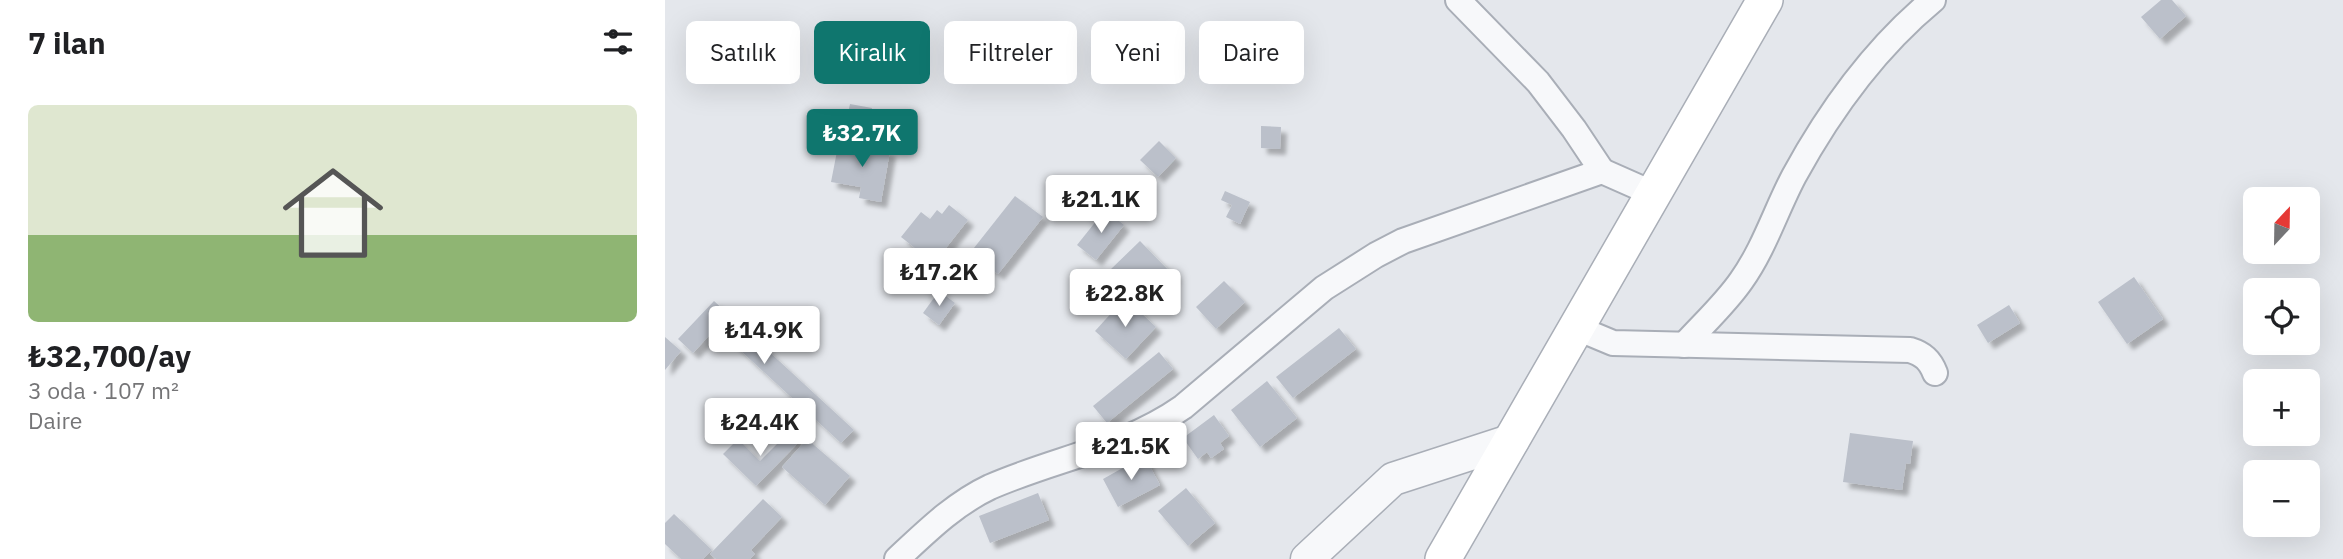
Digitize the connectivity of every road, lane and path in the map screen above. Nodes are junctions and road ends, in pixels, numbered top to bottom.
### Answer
1 (1458, 0) edge
2 (1765, 0) edge
3 (1933, 0) edge
4 (1602, 171) junction
5 (1654, 194) junction
6 (1577, 328) junction
7 (1684, 345) junction
8 (1935, 373) dead end
9 (1513, 440) junction
10 (897, 559) edge
11 (1307, 559) edge
12 (1443, 559) edge

1 - 4 street
2 - 5 main road
3 - 7 street
4 - 5 street
4 - 10 street
5 - 6 main road
6 - 7 street
6 - 9 main road
7 - 8 street
9 - 11 street
9 - 12 main road

